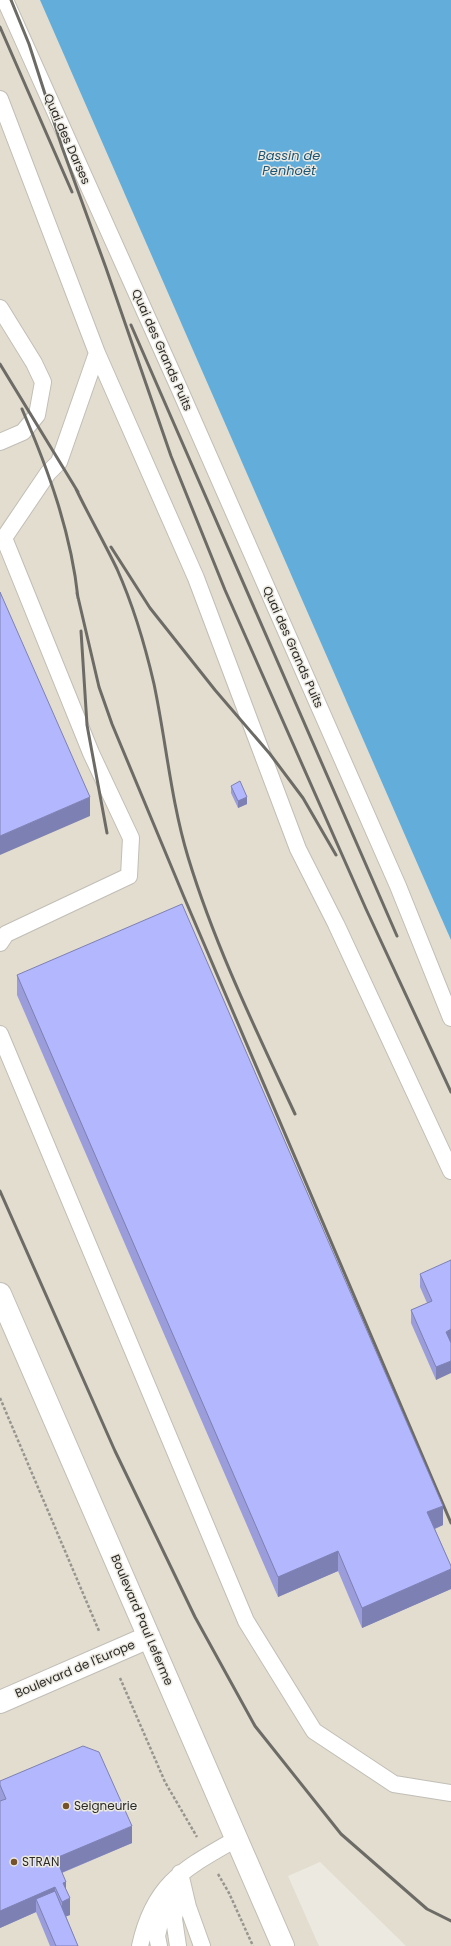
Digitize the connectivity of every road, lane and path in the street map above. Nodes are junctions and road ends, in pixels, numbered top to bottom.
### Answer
1 (5, 0) edge
2 (0, 99) edge
3 (129, 277) joint
4 (0, 308) edge
5 (97, 353) junction
6 (0, 442) edge
7 (0, 943) edge
8 (451, 1018) edge
9 (0, 1034) edge
10 (451, 1171) edge
11 (0, 1294) edge
12 (149, 1637) junction
13 (0, 1702) edge
14 (451, 1793) edge
15 (236, 1839) junction
16 (180, 1873) junction
17 (229, 1893) dead end
18 (140, 1946) edge
19 (159, 1946) edge
20 (178, 1946) edge
21 (202, 1946) edge
22 (253, 1946) edge
23 (283, 1946) edge

1 - 3 lane, Quai des Darses
2 - 5 lane
3 - 8 lane, Quai des Grands Puits
4 - 6 lane
5 - 7 lane
5 - 10 lane
9 - 14 lane
11 - 12 main road, Boulevard Paul Leferme
12 - 13 main road, Boulevard de l'Europe
12 - 15 main road, Boulevard Paul Leferme
15 - 16 lane
15 - 23 main road, Boulevard Paul Leferme
16 - 18 lane
16 - 19 lane
16 - 20 lane
16 - 21 lane
17 - 22 path

